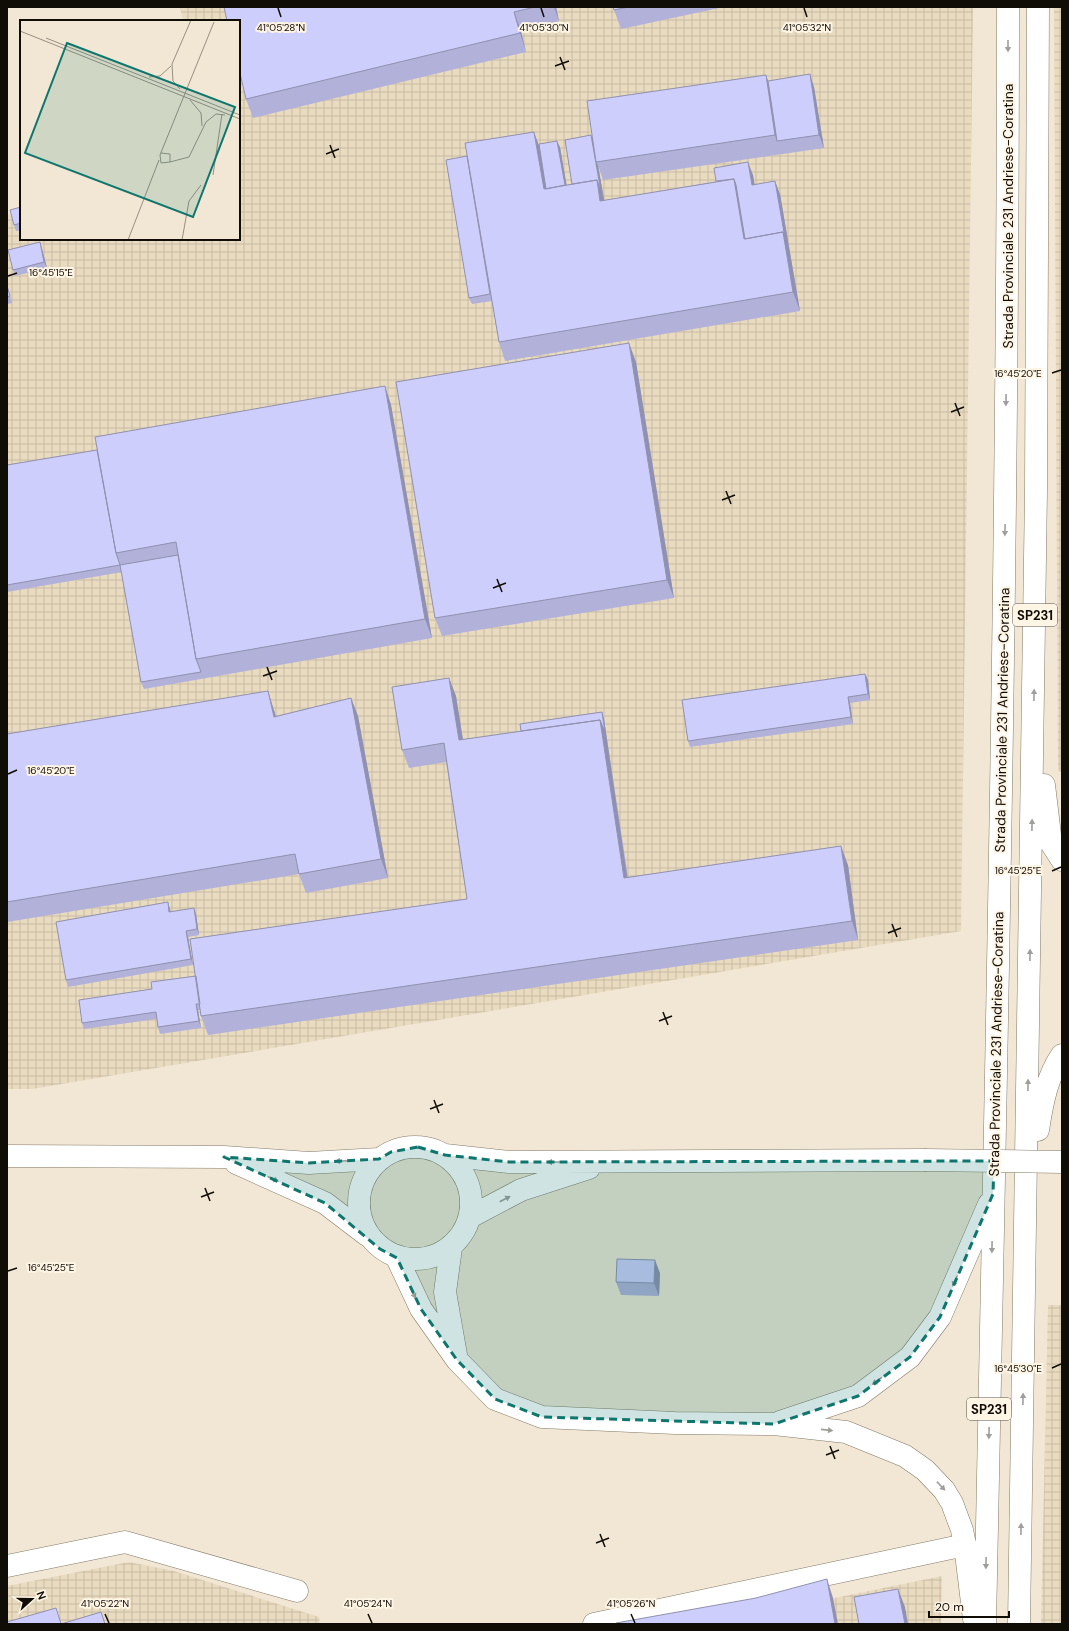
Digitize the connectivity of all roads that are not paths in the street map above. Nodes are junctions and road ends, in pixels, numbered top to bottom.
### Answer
1 (1008, 7) edge
2 (1038, 7) edge
3 (1033, 731) junction
4 (1062, 860) edge
5 (1062, 1054) edge
6 (445, 1155) junction
7 (7, 1156) edge
8 (224, 1157) junction
9 (380, 1159) junction
10 (606, 1162) junction
11 (1062, 1162) edge
12 (993, 1194) junction
13 (470, 1217) junction
14 (1026, 1222) junction
15 (382, 1247) junction
16 (451, 1248) junction
17 (457, 1360) junction
18 (774, 1424) junction
19 (965, 1545) junction
20 (7, 1566) edge
21 (297, 1591) dead end
22 (594, 1624) edge
23 (974, 1624) edge
24 (985, 1624) edge
25 (1019, 1624) edge

1 -> 12 main road, Strada Provinciale 231 Andriese-Coratina / SP231
3 -> 2 main road, Strada Provinciale 231 Andriese-Coratina / SP231
3 - 4 main road
14 -> 3 main road, Strada Provinciale 231 Andriese-Coratina / SP231
5 - 14 main road
6 - 9 main road
10 -> 6 main road
6 - 13 main road
7 - 8 main road
9 -> 8 main road
8 -> 15 main road
9 - 15 main road
10 - 11 main road, bridge
13 -> 10 main road
12 -> 18 main road
12 -> 24 main road, Strada Provinciale 231 Andriese-Coratina / SP231
13 - 16 main road
25 -> 14 main road, Strada Provinciale 231 Andriese-Coratina / SP231
15 - 16 main road
15 -> 17 main road
16 - 17 main road
17 - 18 main road
18 -> 19 main road
19 - 22 main road
19 - 23 main road
20 - 21 main road

